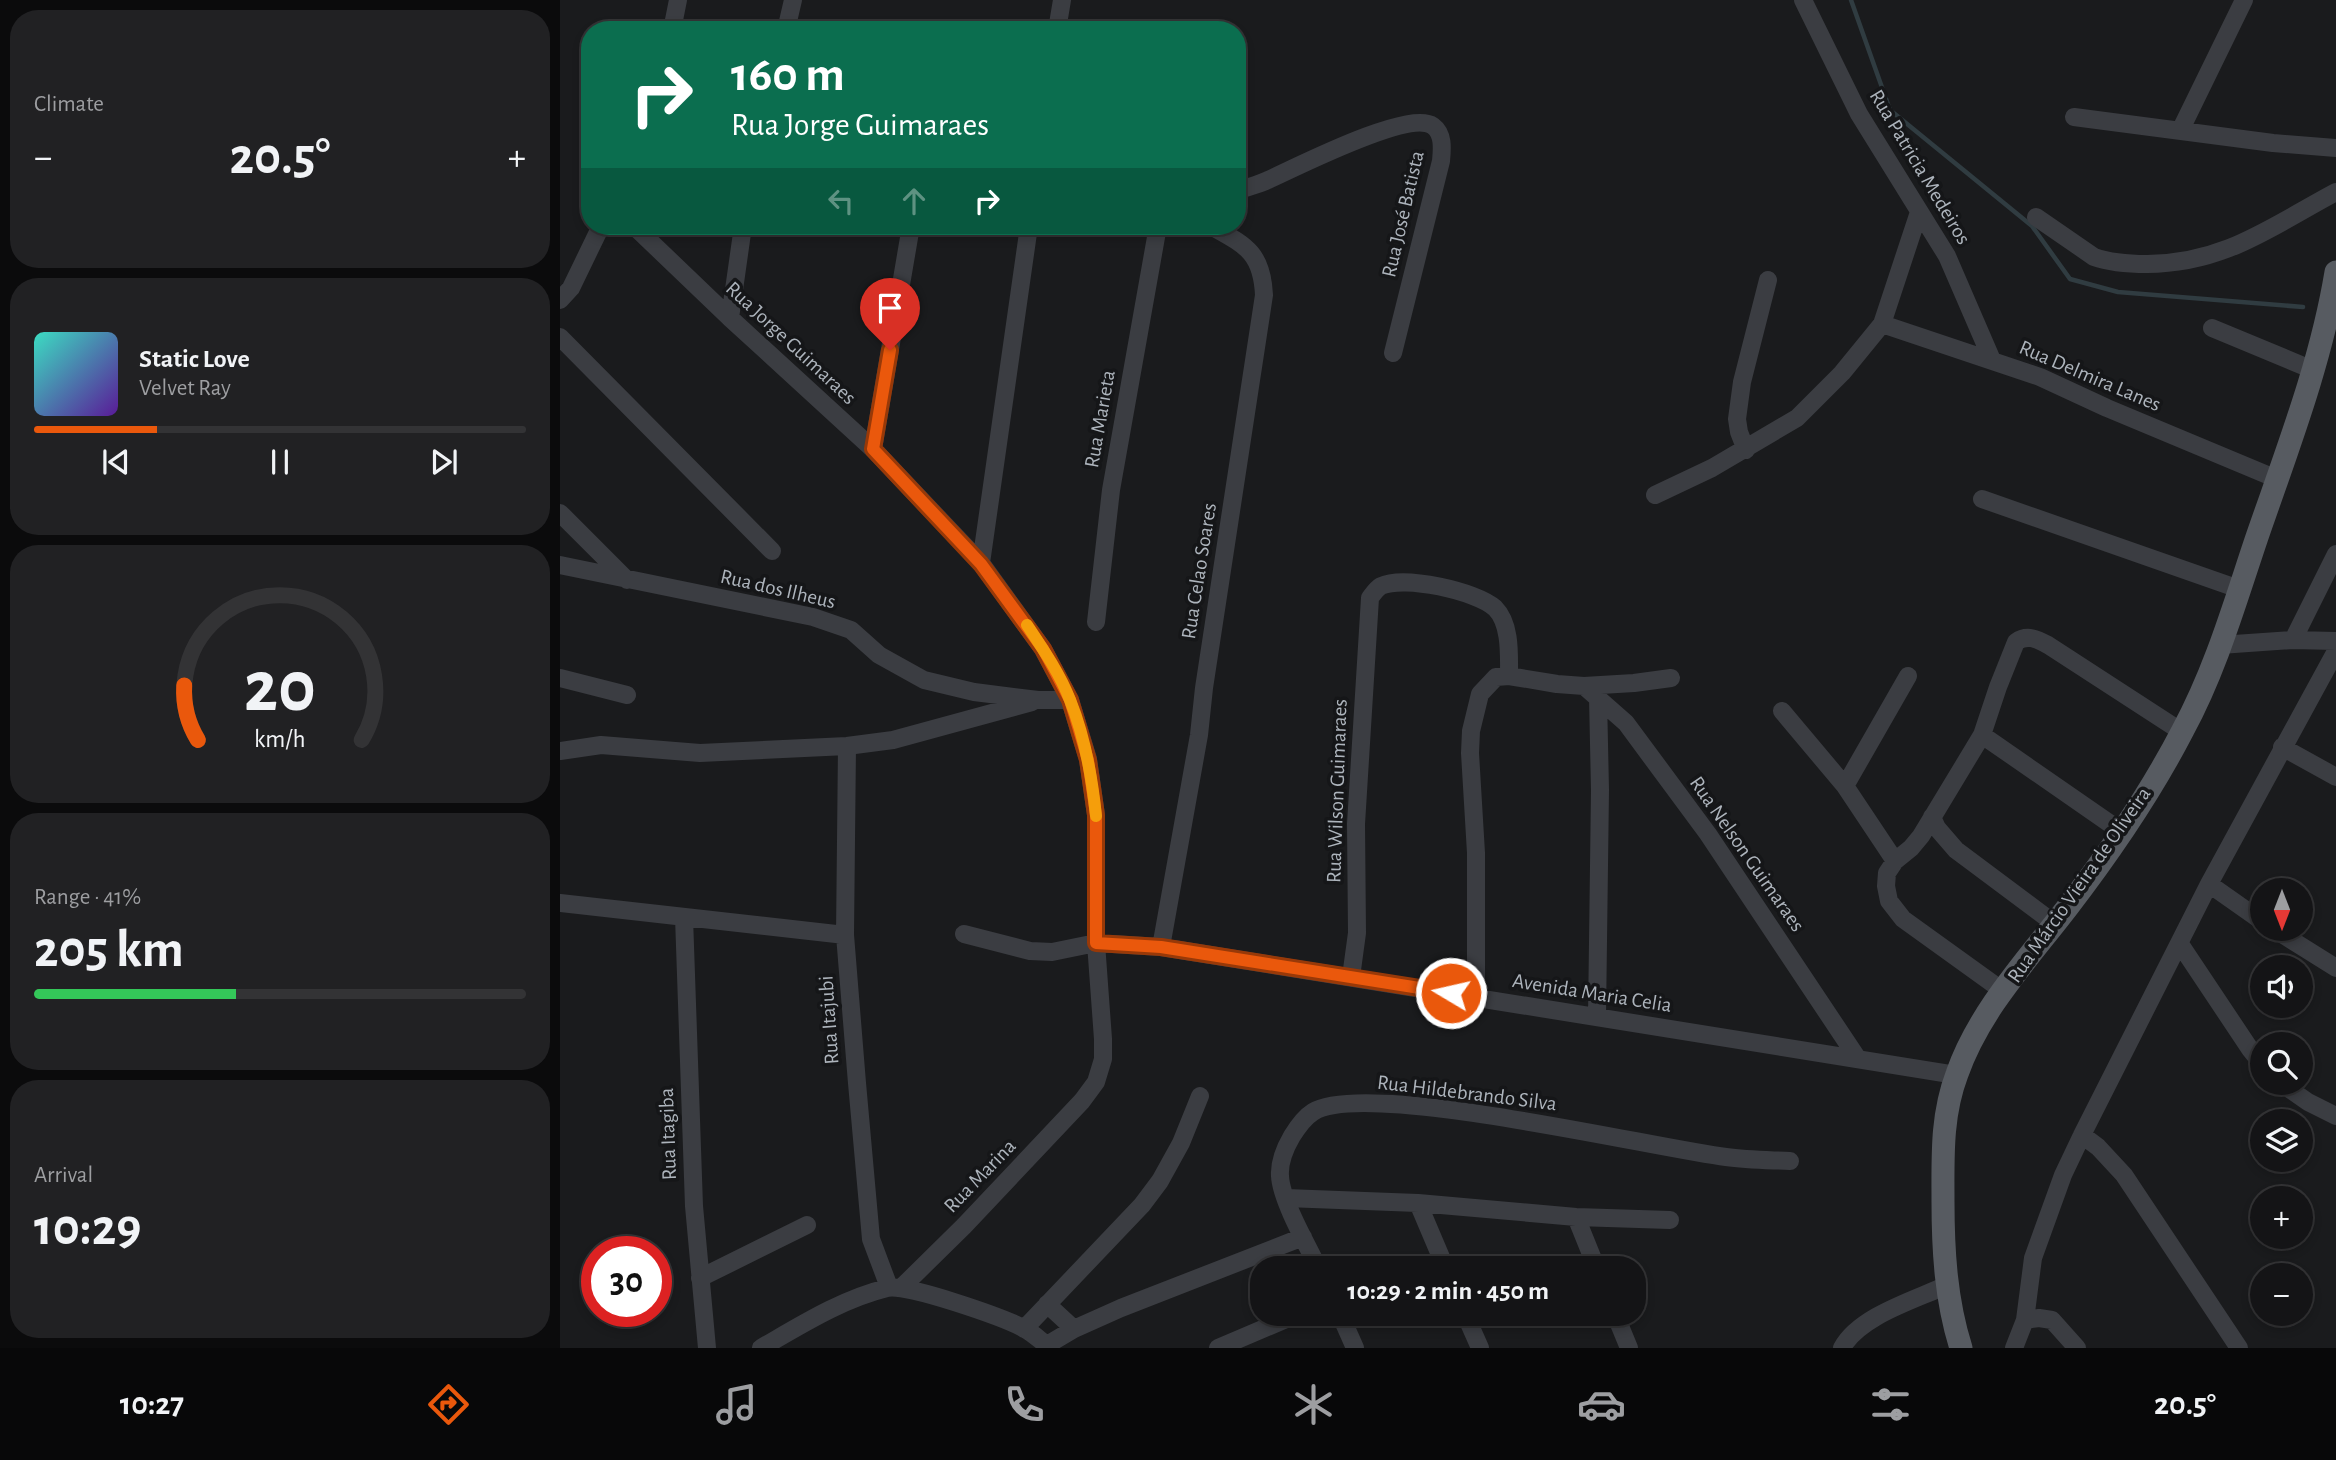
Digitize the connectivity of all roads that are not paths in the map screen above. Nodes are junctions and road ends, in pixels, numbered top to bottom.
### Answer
1 (678, 0) edge
2 (793, 0) edge
3 (1062, 0) edge
4 (1803, 0) edge
5 (2244, 0) edge
6 (674, 21) edge
7 (788, 21) edge
8 (1058, 21) edge
9 (2074, 117) dead end
10 (2181, 129) junction
11 (2336, 148) edge
12 (1246, 188) edge
13 (2336, 192) edge
14 (1919, 212) junction
15 (2036, 217) dead end
16 (595, 235) edge
17 (643, 235) edge
18 (742, 235) edge
19 (909, 235) edge
20 (1028, 235) edge
21 (1156, 235) edge
22 (1228, 235) edge
23 (1768, 281) dead end
24 (2334, 283) edge
25 (564, 288) edge
26 (730, 318) junction
27 (1882, 324) junction
28 (2212, 328) dead end
29 (560, 337) edge
30 (1393, 353) dead end
31 (1992, 360) junction
32 (2313, 370) junction
33 (873, 449) junction
34 (1746, 450) junction
35 (2277, 479) junction
36 (1655, 495) dead end
37 (1982, 499) dead end
38 (560, 513) edge
39 (772, 551) dead end
40 (2336, 554) edge
41 (981, 564) junction
42 (560, 565) edge
43 (627, 579) junction
44 (2239, 589) junction
45 (1096, 622) dead end
46 (2293, 640) junction
47 (2336, 641) edge
48 (2220, 645) junction
49 (2336, 651) edge
50 (1509, 676) junction
51 (1908, 676) dead end
52 (560, 678) edge
53 (1671, 678) dead end
54 (1584, 685) junction
55 (627, 695) dead end
56 (1598, 697) junction
57 (1038, 700) junction
58 (1070, 700) junction
59 (1782, 711) dead end
60 (2182, 732) junction
61 (1982, 735) junction
62 (847, 746) junction
63 (2282, 747) junction
64 (560, 751) edge
65 (2336, 777) edge
66 (1845, 786) junction
67 (1932, 817) junction
68 (2122, 832) junction
69 (1895, 861) junction
70 (2209, 884) junction
71 (560, 903) edge
72 (2250, 913) edge
73 (684, 917) junction
74 (2055, 924) junction
75 (964, 934) dead end
76 (845, 935) junction
77 (2295, 942) edge
78 (1096, 943) junction
79 (2180, 944) junction
80 (1161, 947) junction
81 (2336, 968) edge
82 (1351, 977) junction
83 (2003, 991) junction
84 (1476, 997) junction
85 (1597, 1017) junction
86 (2250, 1046) edge
87 (1858, 1059) junction
88 (1956, 1075) junction
89 (2298, 1095) edge
90 (1200, 1096) dead end
91 (2336, 1116) edge
92 (2082, 1135) junction
93 (1790, 1161) dead end
94 (1286, 1199) junction
95 (1418, 1203) junction
96 (1576, 1217) junction
97 (1670, 1220) dead end
98 (807, 1225) dead end
99 (1303, 1237) junction
100 (1312, 1256) edge
101 (1440, 1256) edge
102 (1592, 1256) edge
103 (700, 1278) junction
104 (1947, 1285) junction
105 (895, 1287) junction
106 (1047, 1304) junction
107 (2025, 1320) junction
108 (1270, 1326) edge
109 (1346, 1326) edge
110 (1470, 1326) edge
111 (1620, 1326) edge
112 (1024, 1329) junction
113 (1074, 1329) junction
114 (1049, 1347) edge
115 (707, 1348) edge
116 (761, 1348) edge
117 (1218, 1348) edge
118 (1356, 1348) edge
119 (1480, 1348) edge
120 (1629, 1348) edge
121 (1842, 1348) edge
122 (1961, 1348) edge
123 (2014, 1348) edge
124 (2077, 1348) edge
125 (2239, 1348) edge

1 - 6 street
2 - 7 street
3 - 8 street
4 - 14 street, Rua Patricia Medeiros
5 - 10 street
9 - 10 street
10 - 11 street
12 - 30 street, Rua José Batista
13 - 15 street
14 - 27 street
14 - 31 street, Rua Patricia Medeiros
16 - 25 street
17 - 26 street, Rua Jorge Guimaraes
18 - 26 street
19 - 33 street
20 - 41 street
21 - 45 street, Rua Marieta
22 - 80 street, Rua Celao Soares
23 - 34 street
24 - 32 main road, Rua Márcio Vieira de Oliveira
26 - 33 street, Rua Jorge Guimaraes
27 - 31 street, Rua Delmira Lanes
27 - 34 street
28 - 32 street
29 - 39 street
31 - 35 street, Rua Delmira Lanes
32 - 35 main road, Rua Márcio Vieira de Oliveira
33 - 41 street, Rua Jorge Guimaraes
34 - 36 street
35 - 44 main road, Rua Márcio Vieira de Oliveira
37 - 44 street
38 - 43 street
40 - 46 street
41 - 58 street, Rua Jorge Guimaraes
42 - 43 street, Rua dos Ilheus
43 - 57 street, Rua dos Ilheus
44 - 48 main road, Rua Márcio Vieira de Oliveira
46 - 47 street
46 - 48 street
48 - 60 main road, Rua Márcio Vieira de Oliveira
49 - 63 street
50 - 54 street
50 - 82 street, Rua Wilson Guimaraes
50 - 84 street
51 - 66 street
52 - 55 street
53 - 54 street
54 - 56 street, Rua Nelson Guimaraes
56 - 85 street
56 - 87 street, Rua Nelson Guimaraes
57 - 58 street, Rua dos Ilheus
57 - 62 street
58 - 78 street, Rua Jorge Guimaraes
59 - 66 street
60 - 61 street
60 - 68 main road, Rua Márcio Vieira de Oliveira
61 - 67 street
61 - 68 street
62 - 64 street
62 - 76 street, Rua Itajubi
63 - 65 street
63 - 70 street
66 - 69 street
67 - 69 street
67 - 74 street
68 - 74 main road, Rua Márcio Vieira de Oliveira
69 - 83 street
70 - 72 street
70 - 79 street
71 - 73 street
73 - 76 street
73 - 103 street, Rua Itagiba
74 - 83 main road, Rua Márcio Vieira de Oliveira
75 - 78 street, Avenida Maria Celia
76 - 105 street, Rua Itajubi
77 - 81 street
78 - 80 street, Avenida Maria Celia
78 - 105 street, Rua Marina
79 - 86 street
79 - 92 street
80 - 82 street, Avenida Maria Celia
82 - 84 street, Avenida Maria Celia
83 - 88 main road, Rua Márcio Vieira de Oliveira
84 - 85 street, Avenida Maria Celia
85 - 87 street, Avenida Maria Celia
87 - 88 street, Avenida Maria Celia
88 - 104 main road, Rua Márcio Vieira de Oliveira
89 - 91 street
90 - 106 street
92 - 107 street
92 - 125 street
93 - 94 street, Rua Hildebrando Silva
94 - 95 street
94 - 99 street, Rua Hildebrando Silva
95 - 96 street
95 - 101 street
96 - 97 street
96 - 102 street
98 - 103 street
99 - 100 street, Rua Hildebrando Silva
99 - 113 street
103 - 115 street, Rua Itagiba
104 - 121 street
104 - 122 main road, Rua Márcio Vieira de Oliveira
105 - 112 street
105 - 116 street, Rua Marina
106 - 112 street
106 - 113 street
107 - 123 street
107 - 124 street
108 - 117 street
109 - 118 street
110 - 119 street
111 - 120 street
112 - 114 street
113 - 114 street

